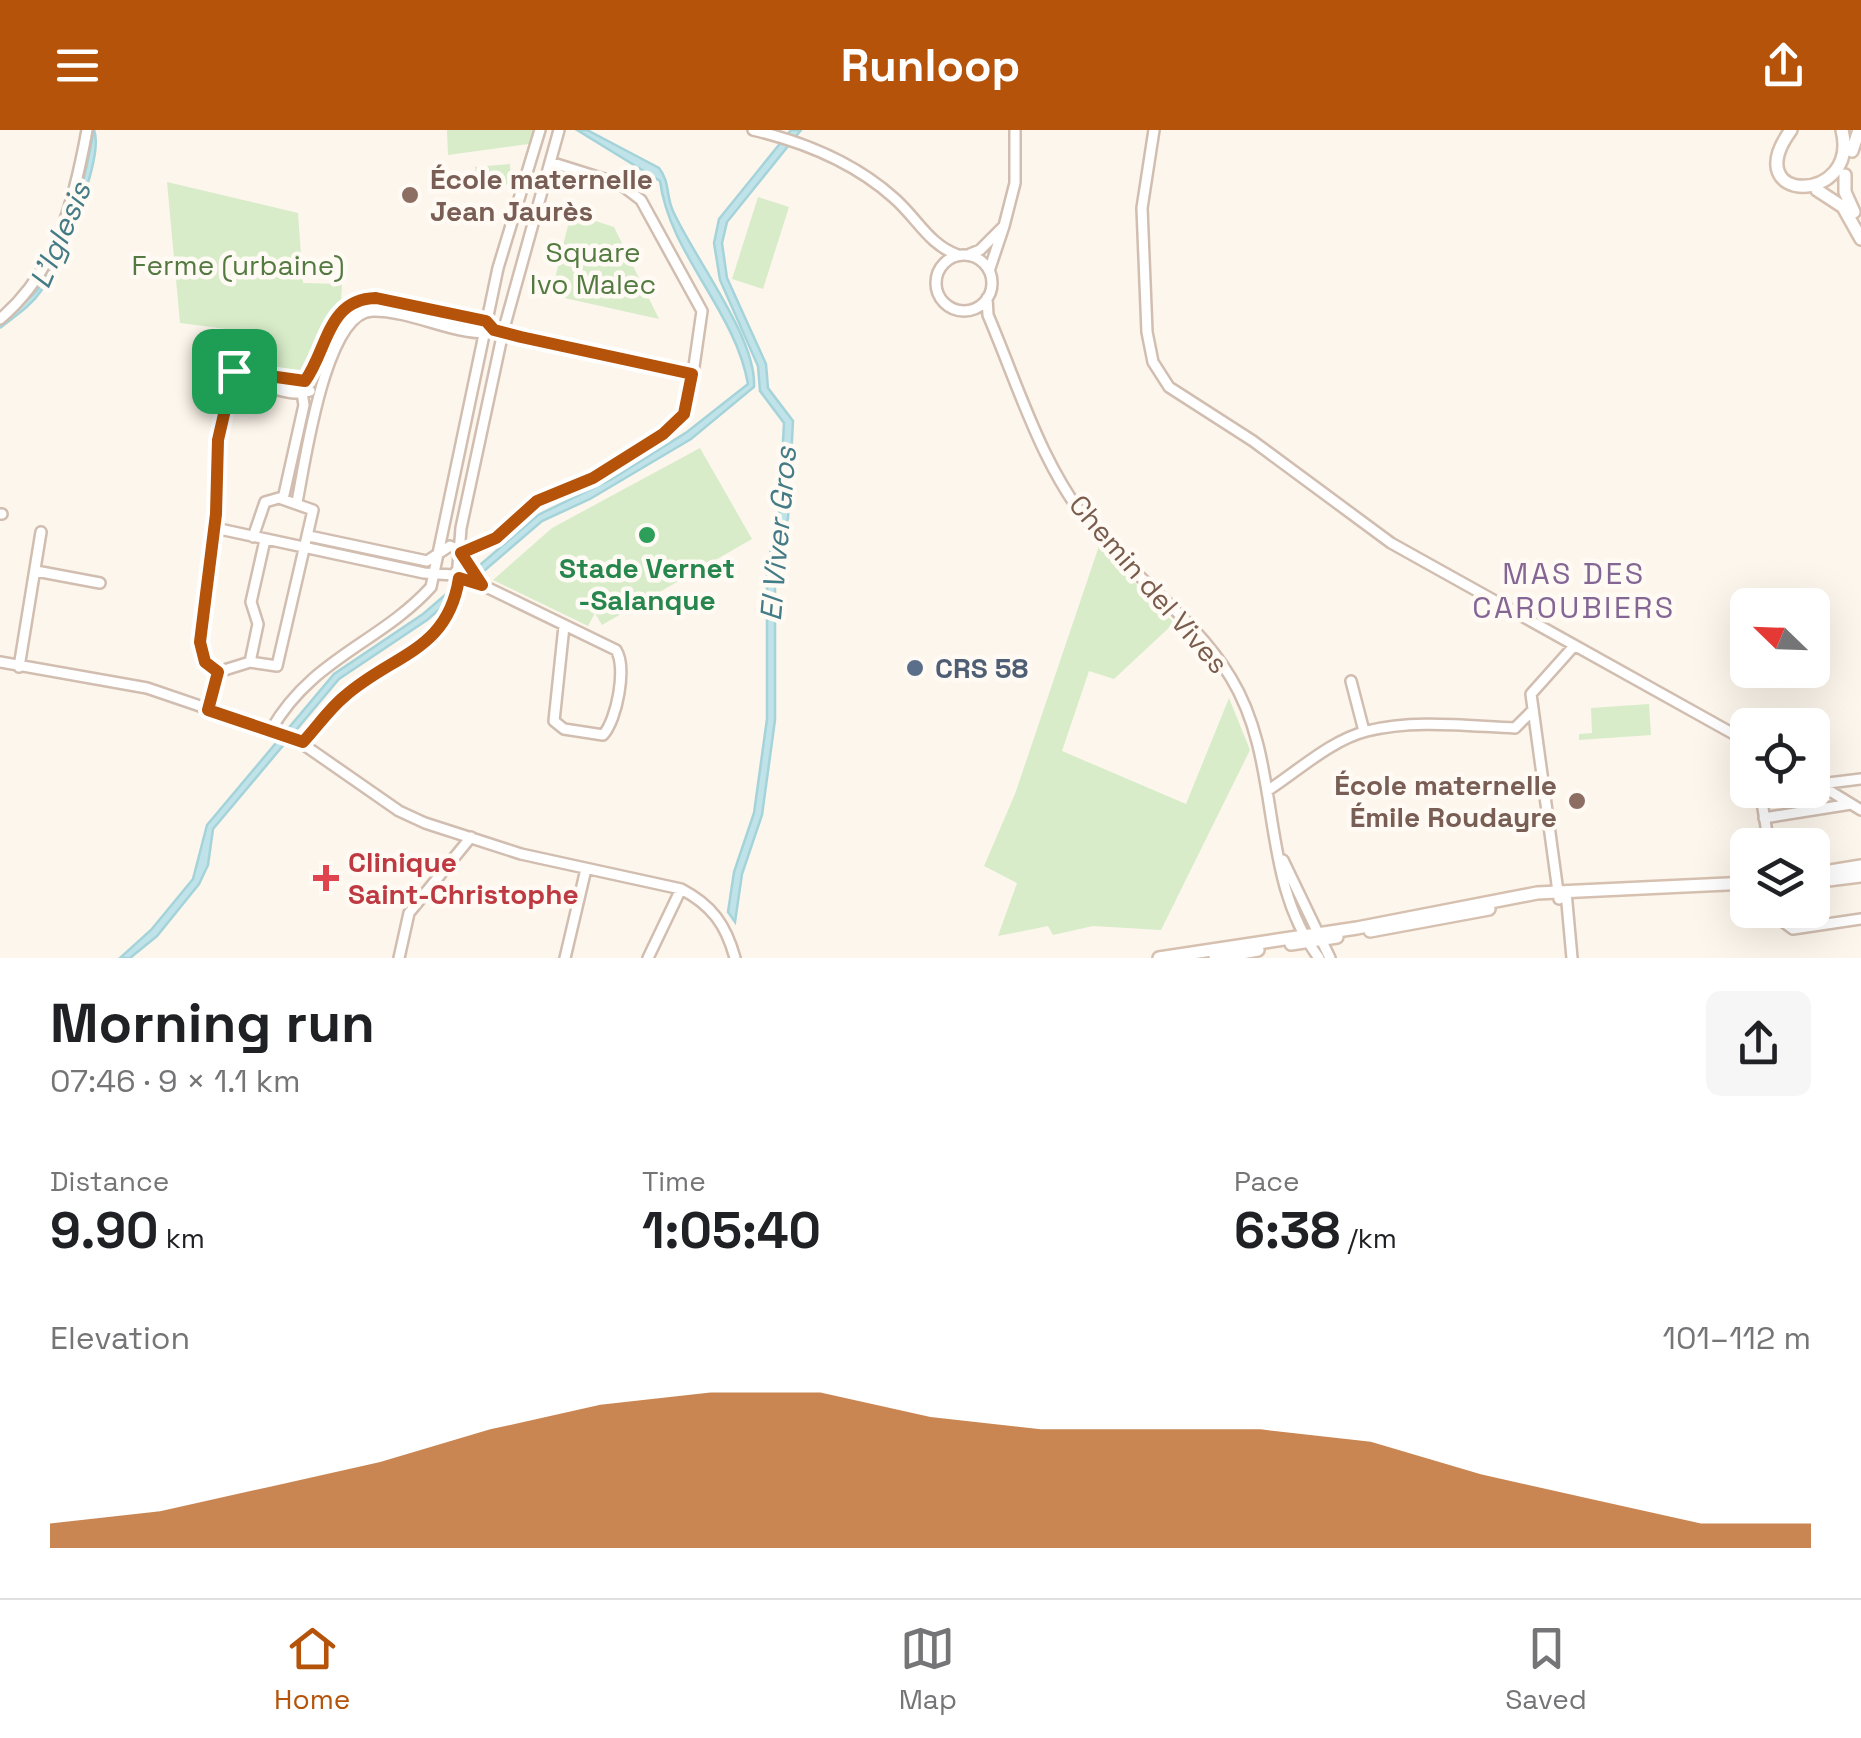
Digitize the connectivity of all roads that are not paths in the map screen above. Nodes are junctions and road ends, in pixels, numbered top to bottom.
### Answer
1 (87, 130) edge
2 (540, 130) edge
3 (559, 130) edge
4 (753, 130) edge
5 (1016, 130) edge
6 (1154, 130) edge
7 (1790, 130) edge
8 (1842, 130) edge
9 (1859, 130) edge
10 (1852, 152) junction
11 (550, 162) junction
12 (1844, 175) junction
13 (1817, 190) junction
14 (1004, 226) junction
15 (1861, 239) edge
16 (940, 249) junction
17 (963, 255) junction
18 (942, 265) junction
19 (989, 271) junction
20 (987, 298) junction
21 (970, 310) junction
22 (0, 319) edge
23 (486, 321) junction
24 (994, 328) junction
25 (499, 331) junction
26 (484, 334) junction
27 (692, 374) junction
28 (306, 388) junction
29 (322, 388) junction
30 (283, 499) junction
31 (297, 502) junction
32 (214, 528) junction
33 (41, 532) dead end
34 (309, 536) junction
35 (259, 539) junction
36 (306, 549) junction
37 (439, 556) junction
38 (460, 562) junction
39 (36, 571) junction
40 (436, 571) junction
41 (100, 584) dead end
42 (482, 585) junction
43 (564, 626) junction
44 (1574, 646) junction
45 (0, 662) edge
46 (250, 662) junction
47 (19, 667) junction
48 (218, 672) junction
49 (1351, 681) dead end
50 (208, 710) junction
51 (1531, 712) junction
52 (270, 730) junction
53 (1364, 731) junction
54 (1730, 732) edge
55 (299, 740) junction
56 (1861, 779) edge
57 (1830, 781) edge
58 (1267, 791) junction
59 (1830, 791) edge
60 (1851, 804) junction
61 (1763, 808) edge
62 (1861, 810) edge
63 (1764, 818) junction
64 (1766, 828) edge
65 (470, 838) junction
66 (1278, 848) junction
67 (1861, 866) edge
68 (586, 869) junction
69 (1830, 871) edge
70 (1861, 876) edge
71 (1830, 880) edge
72 (1730, 887) edge
73 (681, 889) junction
74 (1562, 895) junction
75 (1861, 918) edge
76 (1830, 923) edge
77 (1320, 936) junction
78 (1304, 938) junction
79 (399, 958) edge
80 (564, 958) edge
81 (648, 958) edge
82 (735, 958) edge
83 (1159, 958) edge
84 (1215, 958) edge
85 (1319, 958) edge
86 (1330, 958) edge
87 (1572, 958) edge

1 - 22 street
2 - 23 street
3 - 11 street
4 - 16 street
5 - 14 street
6 - 44 street
7 - 13 street
8 - 10 street
9 - 10 street
10 - 12 street
11 - 25 street
11 - 27 street
12 - 13 street
12 - 15 street
13 - 15 street
14 - 17 street
14 - 19 street
16 - 17 street
16 - 18 street
17 - 18 street
17 - 19 street
18 - 21 street
19 - 20 street
20 - 21 street
20 - 24 street, Chemin del Vives
21 - 24 street, Chemin del Vives
23 - 25 street
23 - 26 street
23 - 28 street
24 - 58 street, Chemin del Vives
25 - 26 street
25 - 27 street
25 - 38 street
26 - 29 street
26 - 37 street
27 - 38 street
28 - 29 street
28 - 30 street
28 - 32 street
29 - 31 street
30 - 31 street
30 - 35 street
31 - 34 street
32 - 35 street
32 - 48 street
33 - 39 street
34 - 36 street
34 - 37 street
35 - 36 street
35 - 46 street
36 - 40 street
36 - 46 street
37 - 38 street
37 - 40 street
38 - 40 street
38 - 42 street
38 - 42 street
38 - 55 street
39 - 41 street
39 - 47 street
40 - 52 street
42 - 43 street
43 - 43 street
44 - 51 street
44 - 54 street
45 - 47 street
46 - 48 street
47 - 50 street
48 - 50 street
49 - 53 street
50 - 52 street
51 - 53 street
51 - 74 street
52 - 55 street
53 - 58 street
55 - 65 street
56 - 57 street
58 - 66 street, Chemin del Vives
59 - 60 street
60 - 62 street
60 - 63 street
61 - 63 street
63 - 64 street
65 - 68 street
65 - 79 street
66 - 77 street, Chemin del Vives
66 - 78 street, Chemin del Vives
67 - 69 street
68 - 73 street
68 - 80 street
70 - 71 street
72 - 74 street
73 - 81 street
73 - 82 street
74 - 77 street
74 - 87 street
75 - 76 street
77 - 78 street
77 - 86 street, Chemin del Vives
78 - 83 street
78 - 84 street
78 - 85 street, Chemin del Vives

